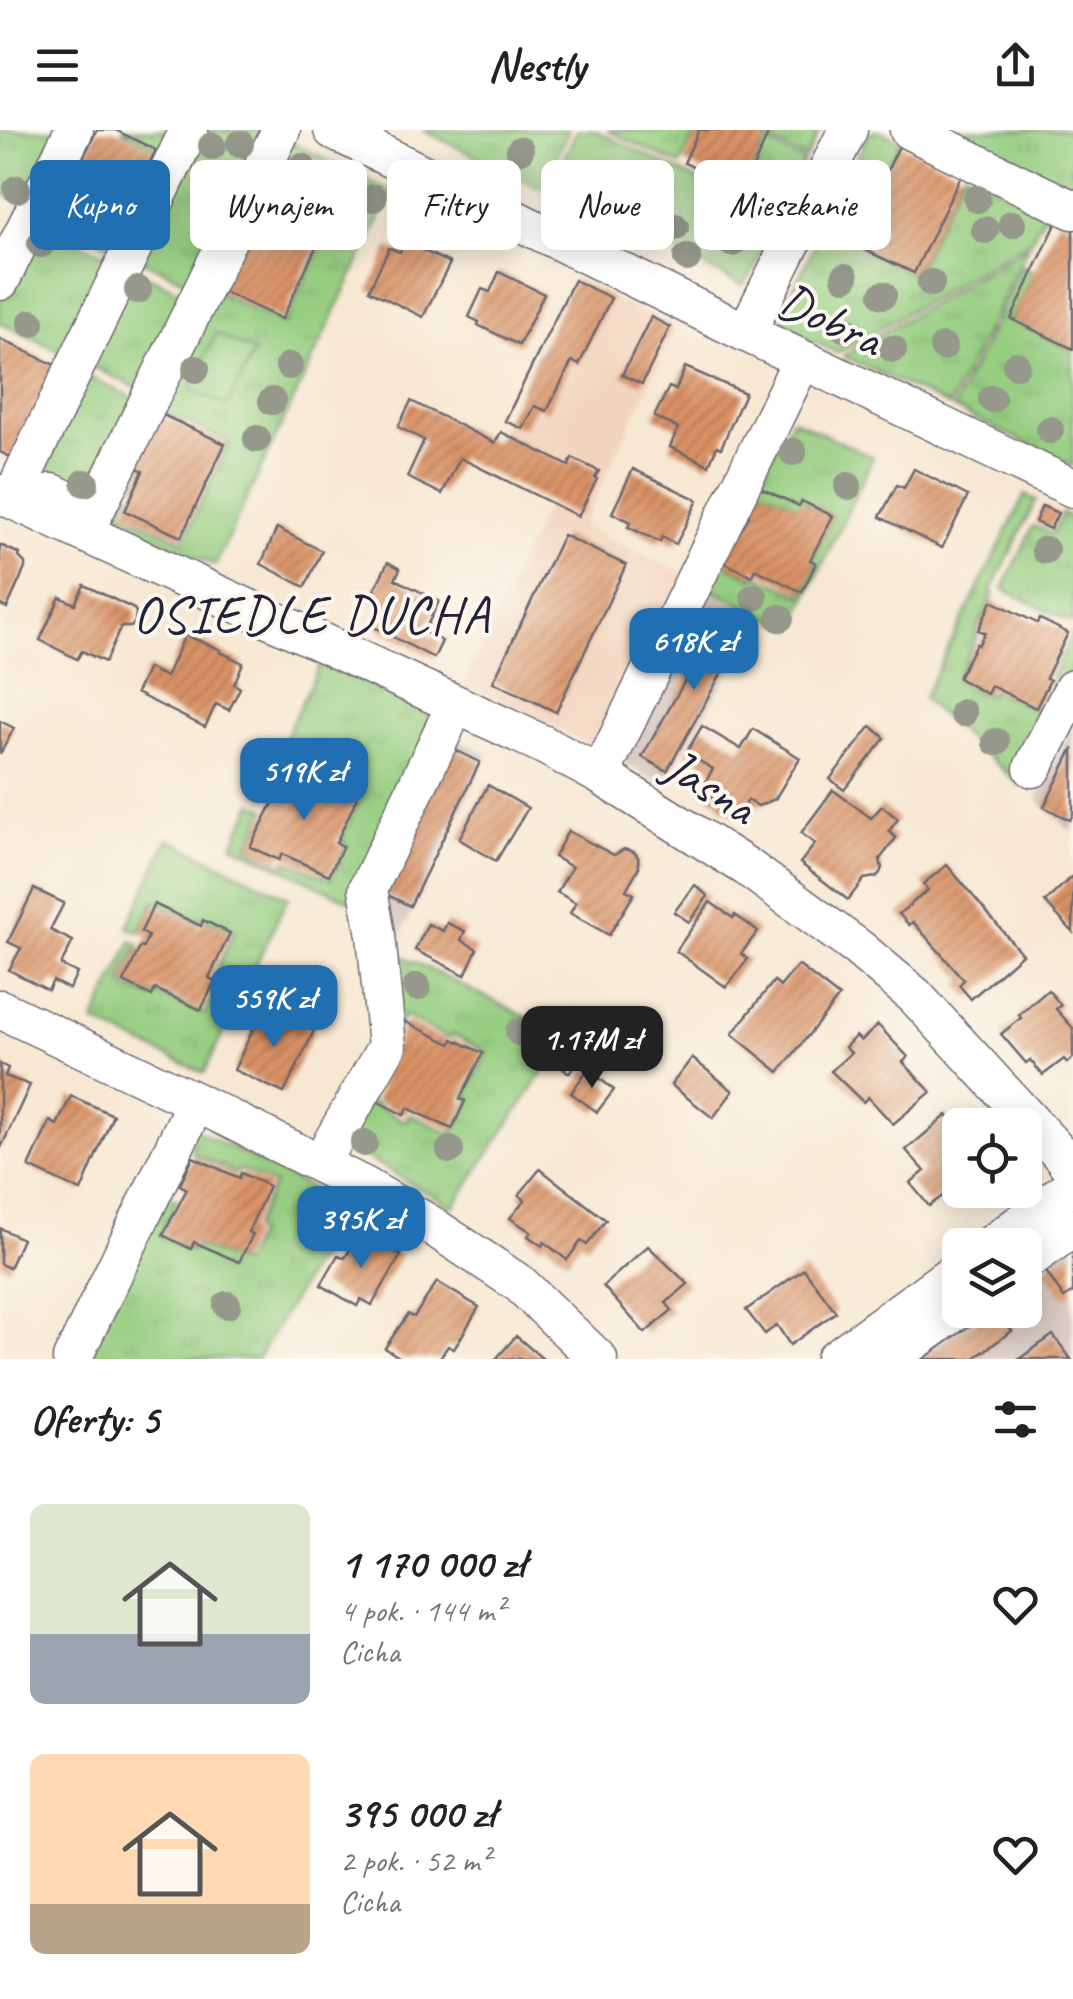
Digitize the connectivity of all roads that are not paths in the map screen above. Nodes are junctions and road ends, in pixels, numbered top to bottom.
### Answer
1 (74, 130) edge
2 (189, 130) edge
3 (281, 130) edge
4 (333, 130) edge
5 (848, 130) edge
6 (909, 130) edge
7 (1073, 210) edge
8 (0, 282) edge
9 (746, 333) junction
10 (802, 360) junction
11 (7, 480) edge
12 (1073, 488) edge
13 (1073, 689) edge
14 (446, 725) dead end
15 (1033, 768) dead end
16 (600, 775) junction
17 (0, 1008) edge
18 (196, 1102) junction
19 (320, 1164) junction
20 (1073, 1172) edge
21 (1073, 1185) edge
22 (1014, 1228) edge
23 (1073, 1228) edge
24 (1042, 1250) edge
25 (942, 1281) edge
26 (942, 1321) edge
27 (72, 1359) edge
28 (598, 1359) edge
29 (835, 1359) edge
30 (889, 1359) edge

1 - 8 street
2 - 11 street
3 - 11 street
4 - 9 street, Dobra
5 - 9 street
6 - 7 street
9 - 10 street, Dobra
10 - 12 street, Dobra
10 - 16 street
11 - 16 street, Jasna
13 - 15 street
14 - 19 street
16 - 20 street, Jasna
17 - 18 street
18 - 19 street
18 - 27 street
19 - 28 street
21 - 22 street
23 - 24 street
25 - 29 street
26 - 30 street

